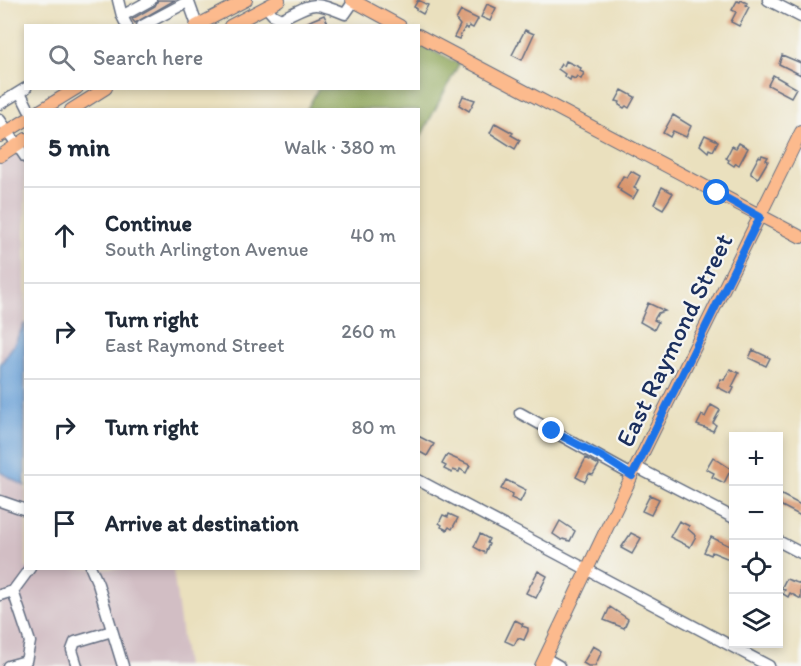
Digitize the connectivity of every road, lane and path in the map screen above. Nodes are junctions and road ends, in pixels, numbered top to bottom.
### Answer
1 (118, 0) edge
2 (151, 0) edge
3 (189, 0) edge
4 (246, 0) edge
5 (279, 0) edge
6 (353, 0) edge
7 (768, 0) edge
8 (322, 2) edge
9 (306, 3) edge
10 (266, 7) junction
11 (801, 17) edge
12 (125, 21) edge
13 (249, 21) edge
14 (146, 24) edge
15 (196, 24) edge
16 (198, 24) edge
17 (396, 24) edge
18 (420, 36) edge
19 (23, 90) edge
20 (72, 90) edge
21 (103, 90) edge
22 (0, 104) edge
23 (28, 108) edge
24 (44, 108) edge
25 (74, 108) edge
26 (0, 120) edge
27 (24, 121) edge
28 (801, 132) edge
29 (4, 134) edge
30 (21, 142) edge
31 (0, 156) edge
32 (760, 217) junction
33 (801, 237) edge
34 (520, 413) dead end
35 (634, 471) junction
36 (420, 481) edge
37 (0, 501) edge
38 (24, 509) edge
39 (729, 516) edge
40 (783, 544) edge
41 (801, 553) edge
42 (588, 569) junction
43 (29, 570) edge
44 (92, 570) edge
45 (13, 591) junction
46 (0, 595) edge
47 (112, 631) junction
48 (543, 662) edge
49 (8, 666) edge
50 (77, 666) edge
51 (123, 666) edge
52 (559, 666) edge
53 (769, 666) edge

1 - 12 street
2 - 12 street
3 - 14 street
3 - 15 street
4 - 16 main road
5 - 10 main road
6 - 8 street
6 - 17 main road
7 - 11 street
8 - 9 street
9 - 10 street
10 - 13 main road
18 - 32 main road
19 - 22 street
19 - 23 street
20 - 24 main road
21 - 25 main road
26 - 29 street
27 - 29 main road
28 - 32 main road, East Raymond Street
29 - 30 street
30 - 31 main road
32 - 33 main road
32 - 35 main road, East Raymond Street
34 - 35 street
35 - 39 street
35 - 42 main road, East Raymond Street
36 - 42 street
37 - 38 street
40 - 41 street
42 - 48 main road, East Raymond Street
42 - 53 street
43 - 45 street
44 - 47 street
45 - 46 street
45 - 49 street
47 - 50 street
47 - 51 street
48 - 52 street

